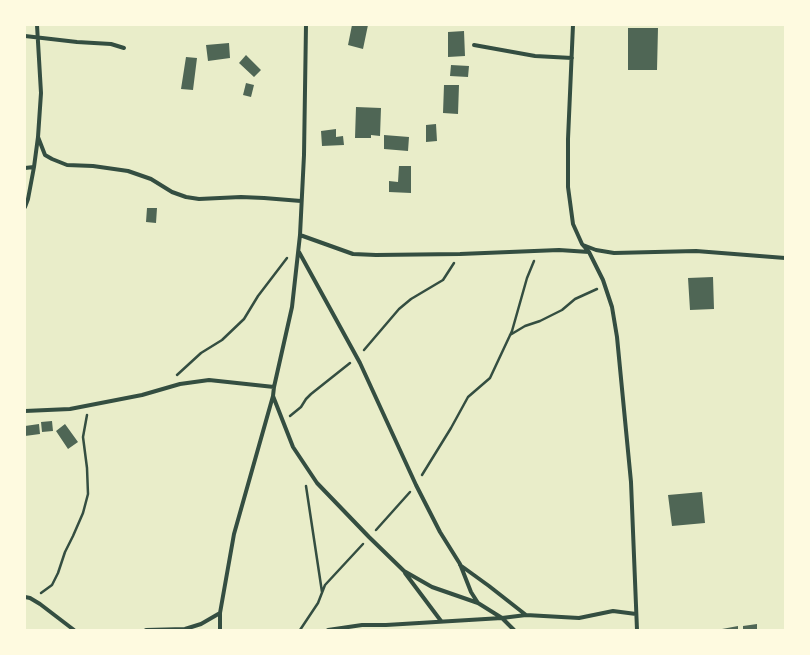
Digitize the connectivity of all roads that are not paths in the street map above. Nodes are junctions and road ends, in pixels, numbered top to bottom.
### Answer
1 (37, 25) edge
2 (306, 25) edge
3 (574, 25) edge
4 (25, 36) edge
5 (37, 36) junction
6 (474, 45) dead end
7 (124, 48) dead end
8 (572, 58) junction
9 (38, 137) junction
10 (34, 167) junction
11 (25, 168) edge
12 (301, 201) junction
13 (25, 207) edge
14 (300, 235) junction
15 (582, 244) junction
16 (299, 252) junction
17 (589, 252) junction
18 (785, 258) edge
19 (274, 387) junction
20 (273, 396) junction
21 (25, 411) edge
22 (460, 564) junction
23 (404, 571) junction
24 (25, 597) edge
25 (478, 603) junction
26 (220, 613) junction
27 (636, 614) junction
28 (526, 615) junction
29 (502, 618) junction
30 (441, 621) junction
31 (169, 629) edge
32 (74, 630) edge
33 (146, 630) edge
34 (220, 630) edge
35 (328, 630) edge
36 (514, 630) edge
37 (637, 630) edge

1 - 5 street
2 - 12 street
3 - 8 street
4 - 5 street
5 - 7 street
5 - 9 street
6 - 8 street
8 - 15 street
9 - 10 street
9 - 12 street
10 - 11 street
10 - 13 street
12 - 14 street
14 - 16 street
14 - 17 street
15 - 17 street
15 - 18 street
16 - 19 street
16 - 22 street
17 - 27 street
19 - 20 street
19 - 21 street
20 - 23 street
20 - 26 street
22 - 25 street
22 - 28 street
23 - 25 street
23 - 30 street
24 - 32 street
25 - 29 street
26 - 31 street
26 - 34 street
27 - 28 street
27 - 37 street
28 - 29 street
29 - 30 street
29 - 36 street
30 - 35 street
31 - 33 street

